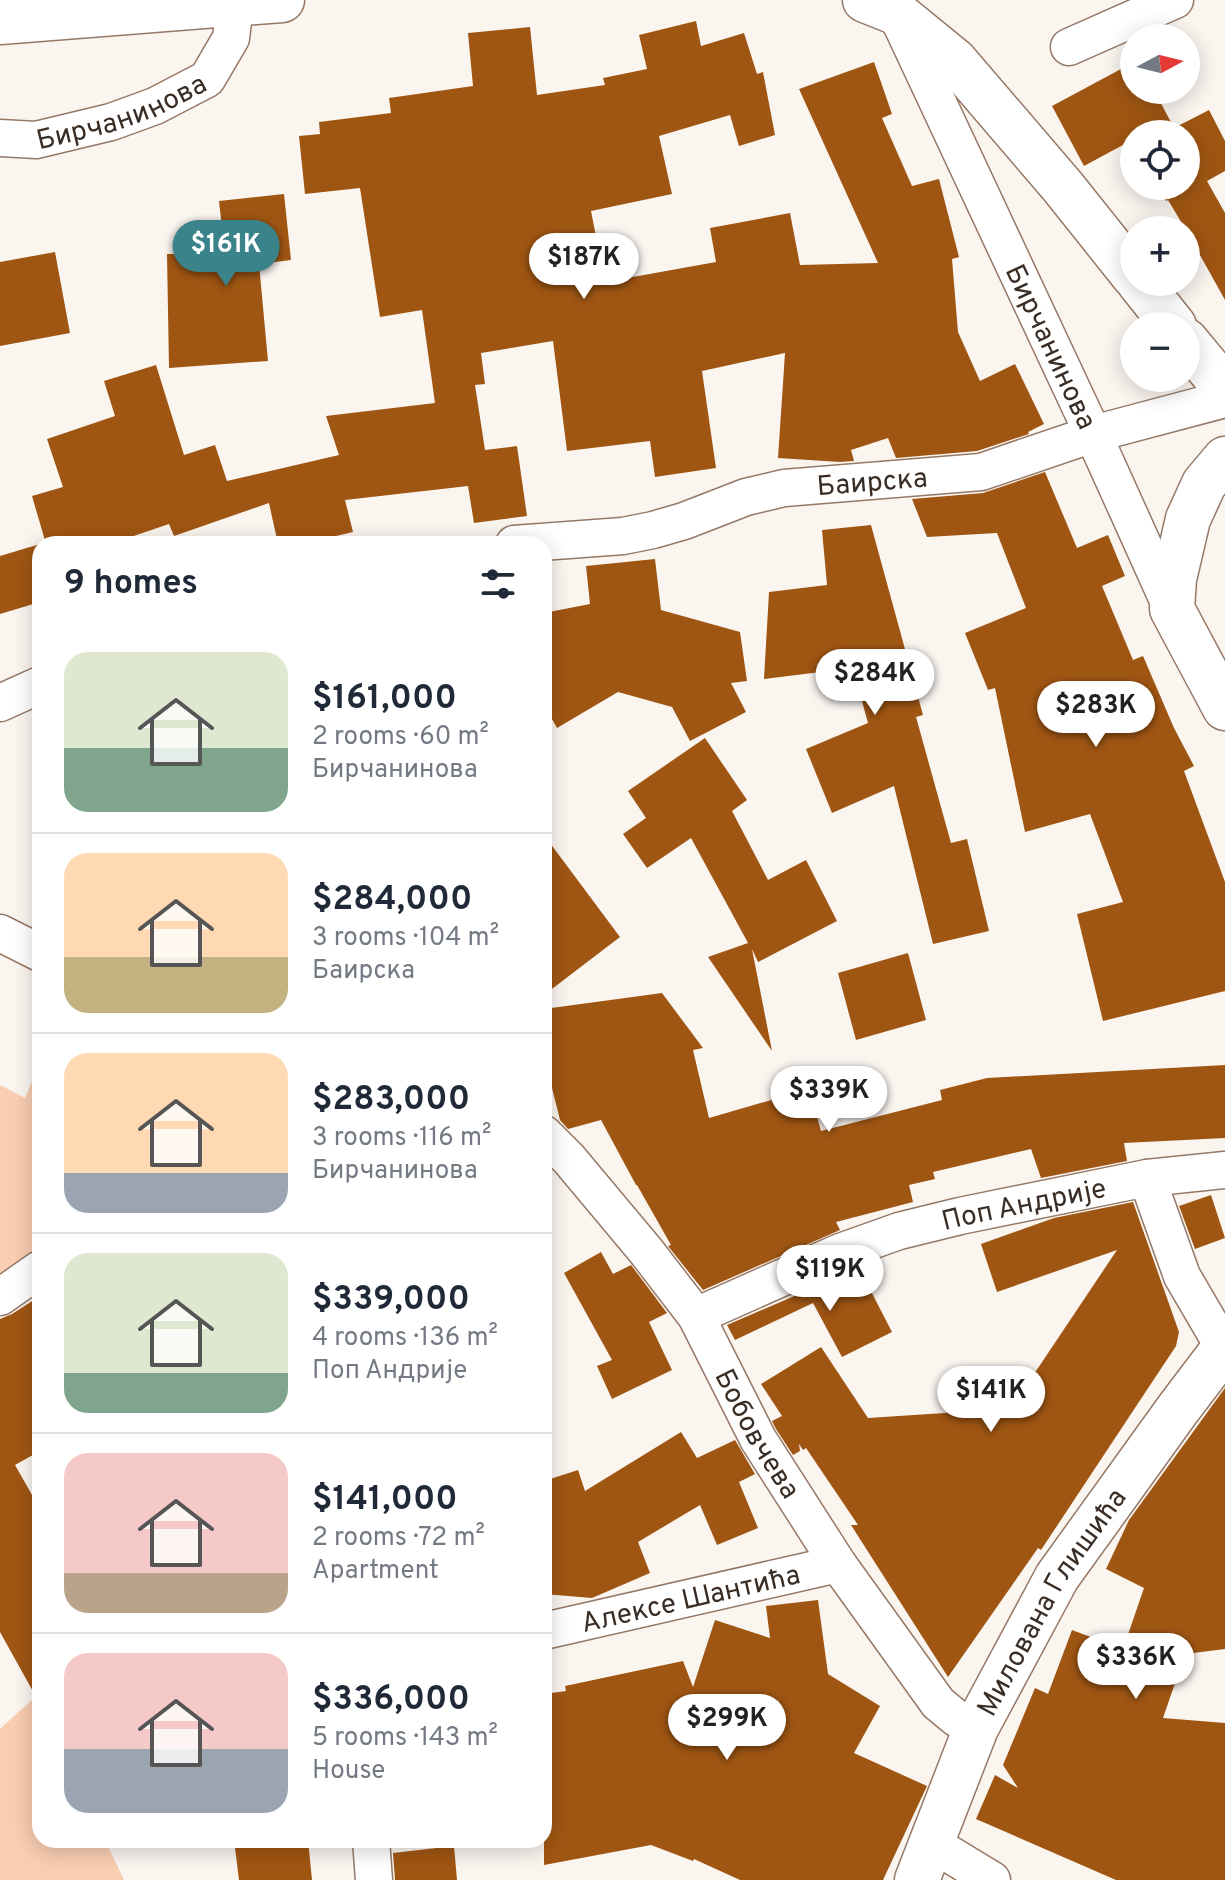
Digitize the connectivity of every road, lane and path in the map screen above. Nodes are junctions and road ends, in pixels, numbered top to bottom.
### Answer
1 (282, 0) edge
2 (1175, 0) edge
3 (235, 5) junction
4 (880, 6) edge
5 (0, 22) edge
6 (1069, 47) dead end
7 (0, 138) edge
8 (1120, 258) edge
9 (1150, 296) edge
10 (1163, 312) edge
11 (1200, 358) edge
12 (1225, 388) edge
13 (1225, 399) edge
14 (1093, 434) junction
15 (1225, 459) edge
16 (552, 541) edge
17 (1172, 609) junction
18 (32, 689) edge
19 (0, 703) edge
20 (1225, 708) edge
21 (0, 933) edge
22 (32, 949) edge
23 (552, 1142) edge
24 (1225, 1170) edge
25 (1147, 1178) junction
26 (32, 1275) edge
27 (0, 1297) edge
28 (696, 1316) junction
29 (1224, 1347) edge
30 (838, 1564) junction
31 (552, 1629) edge
32 (976, 1728) junction
33 (372, 1848) edge
34 (924, 1861) edge
35 (374, 1880) edge
36 (992, 1880) edge

1 - 3 street
2 - 6 street
3 - 5 street
3 - 7 street, Бирчанинова
4 - 8 street
4 - 14 street, Бирчанинова
9 - 10 street
11 - 12 street
13 - 14 street, Баирска
14 - 16 street, Баирска
14 - 17 street, Бирчанинова
15 - 17 street
17 - 20 street, Бирчанинова
18 - 19 street
21 - 22 street
23 - 28 street, Бобовчева
24 - 25 street, Поп Андрије
25 - 28 street, Поп Андрије
25 - 29 street
26 - 27 street
28 - 30 street, Бобовчева
29 - 32 street, Милована Глишића
30 - 31 street, Алексе Шантића
30 - 32 street, Бобовчева
32 - 34 street, Милована Глишића
33 - 35 street
34 - 36 street

